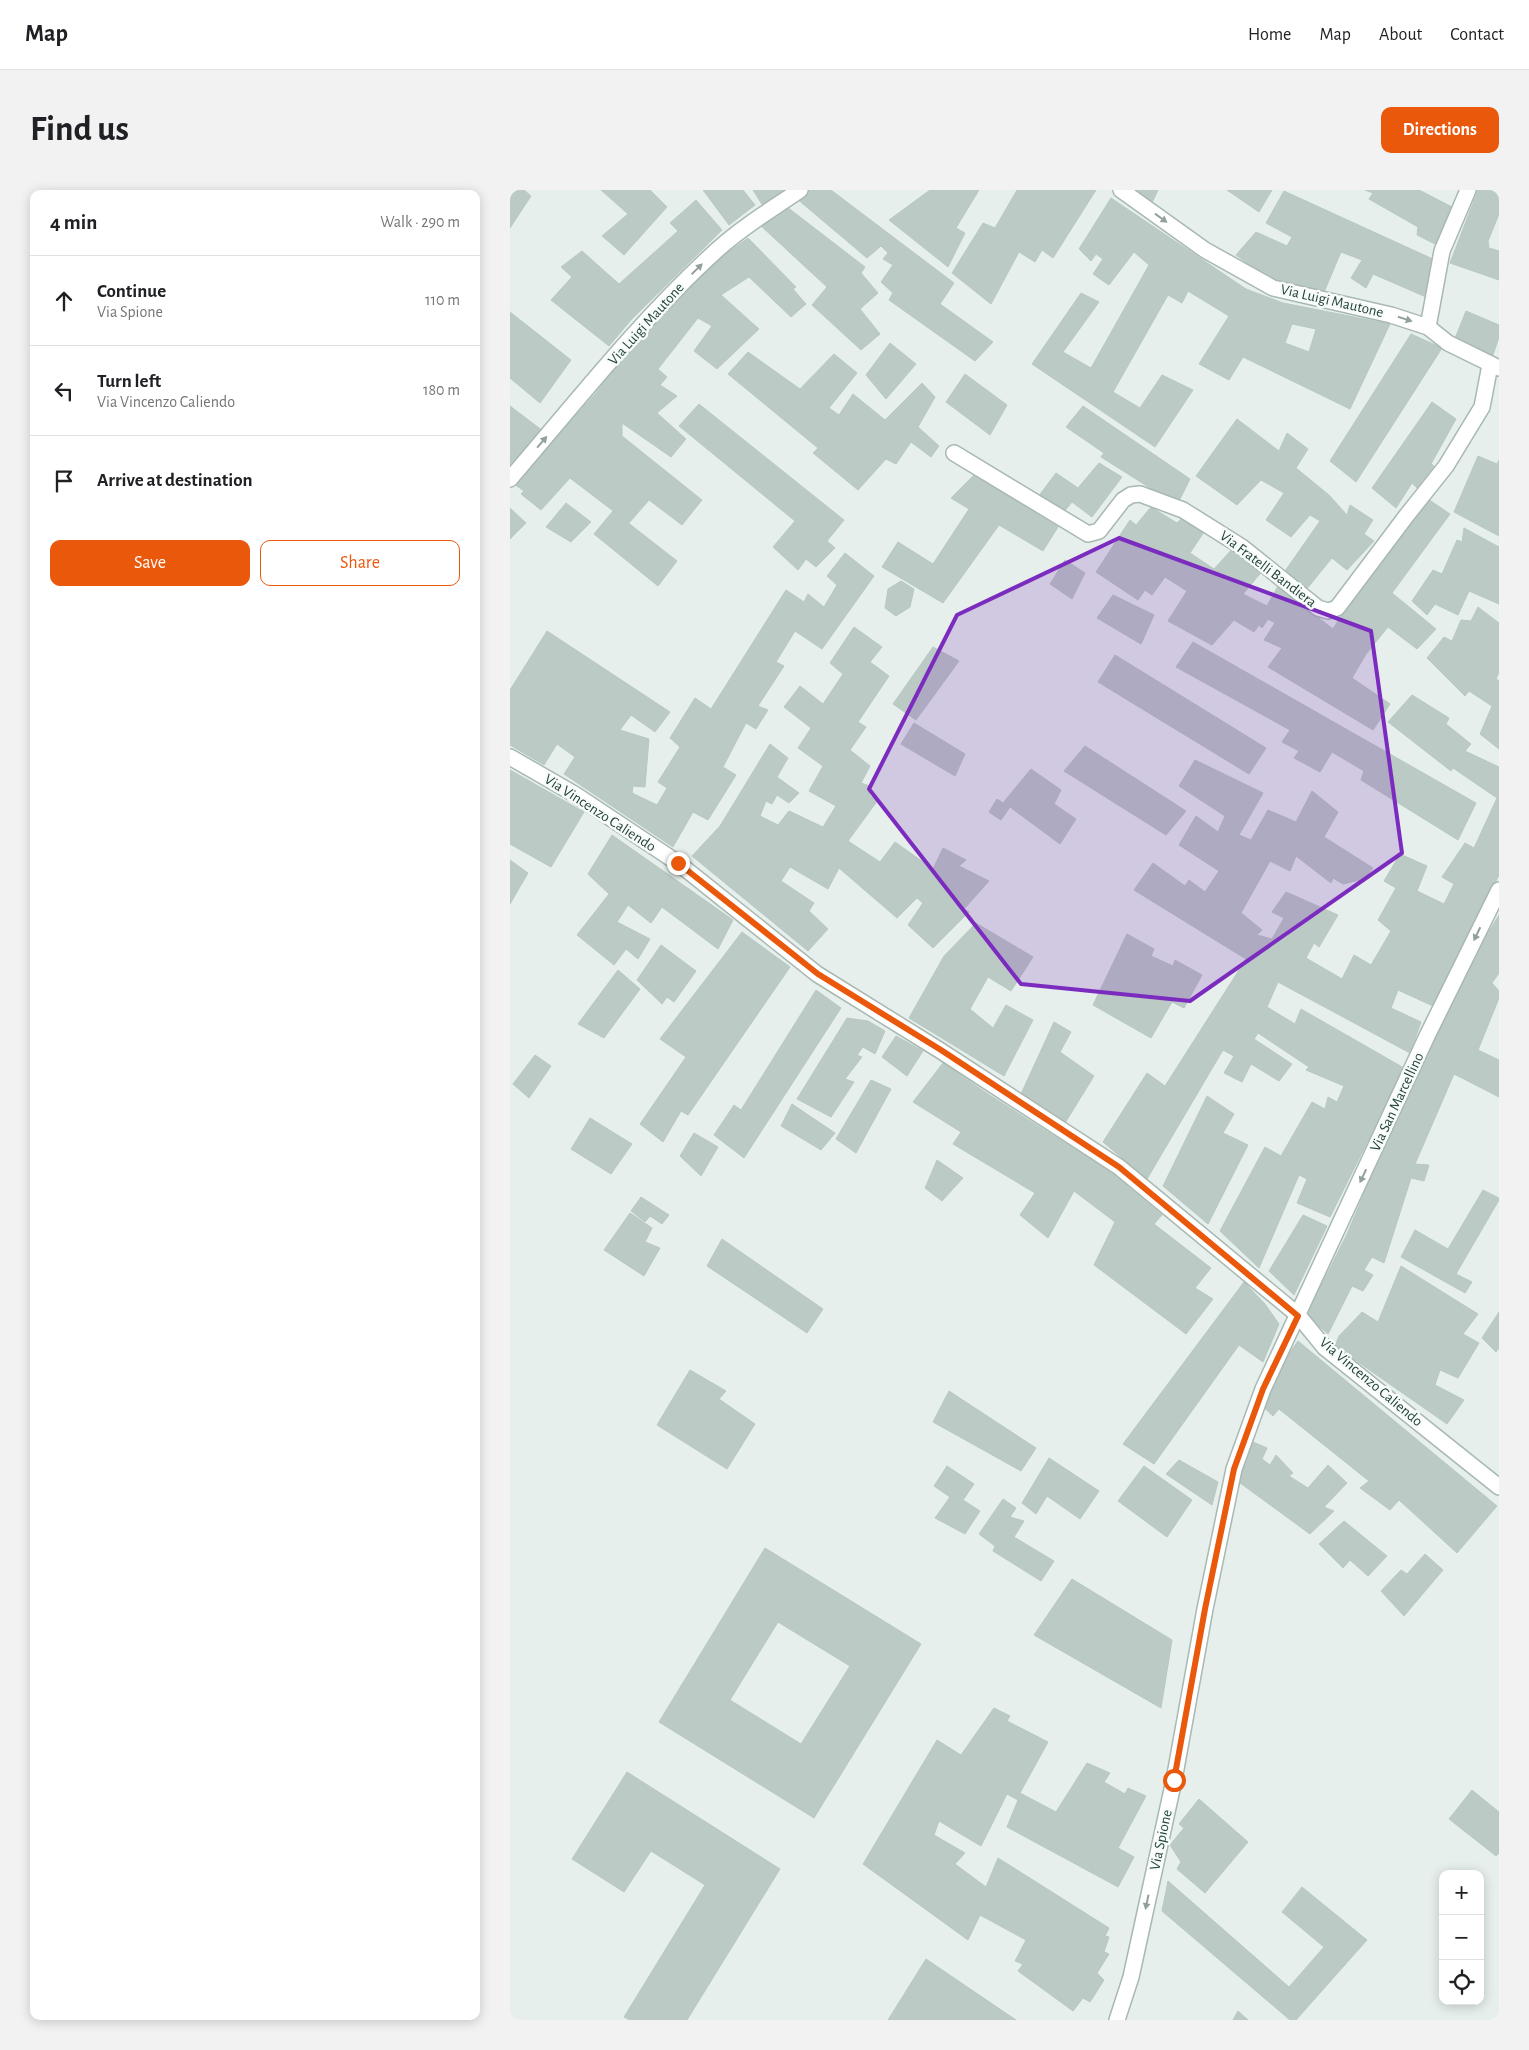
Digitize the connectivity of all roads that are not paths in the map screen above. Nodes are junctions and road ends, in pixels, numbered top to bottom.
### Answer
1 (800, 190) edge
2 (1121, 190) edge
3 (1468, 190) edge
4 (1428, 327) junction
5 (1495, 366) edge
6 (954, 454) dead end
7 (510, 479) edge
8 (510, 757) edge
9 (1499, 890) edge
10 (1298, 1316) junction
11 (1499, 1487) edge
12 (1117, 2020) edge

7 -> 1 street, Via Luigi Mautone
2 -> 4 street, Via Luigi Mautone
3 - 4 street
4 - 5 street, Via Luigi Mautone
5 - 6 street, Via Fratelli Bandiera
8 - 10 street, Via Vincenzo Caliendo
9 -> 10 street, Via San Marcellino
10 - 11 street, Via Vincenzo Caliendo
10 -> 12 street, Via Spione

